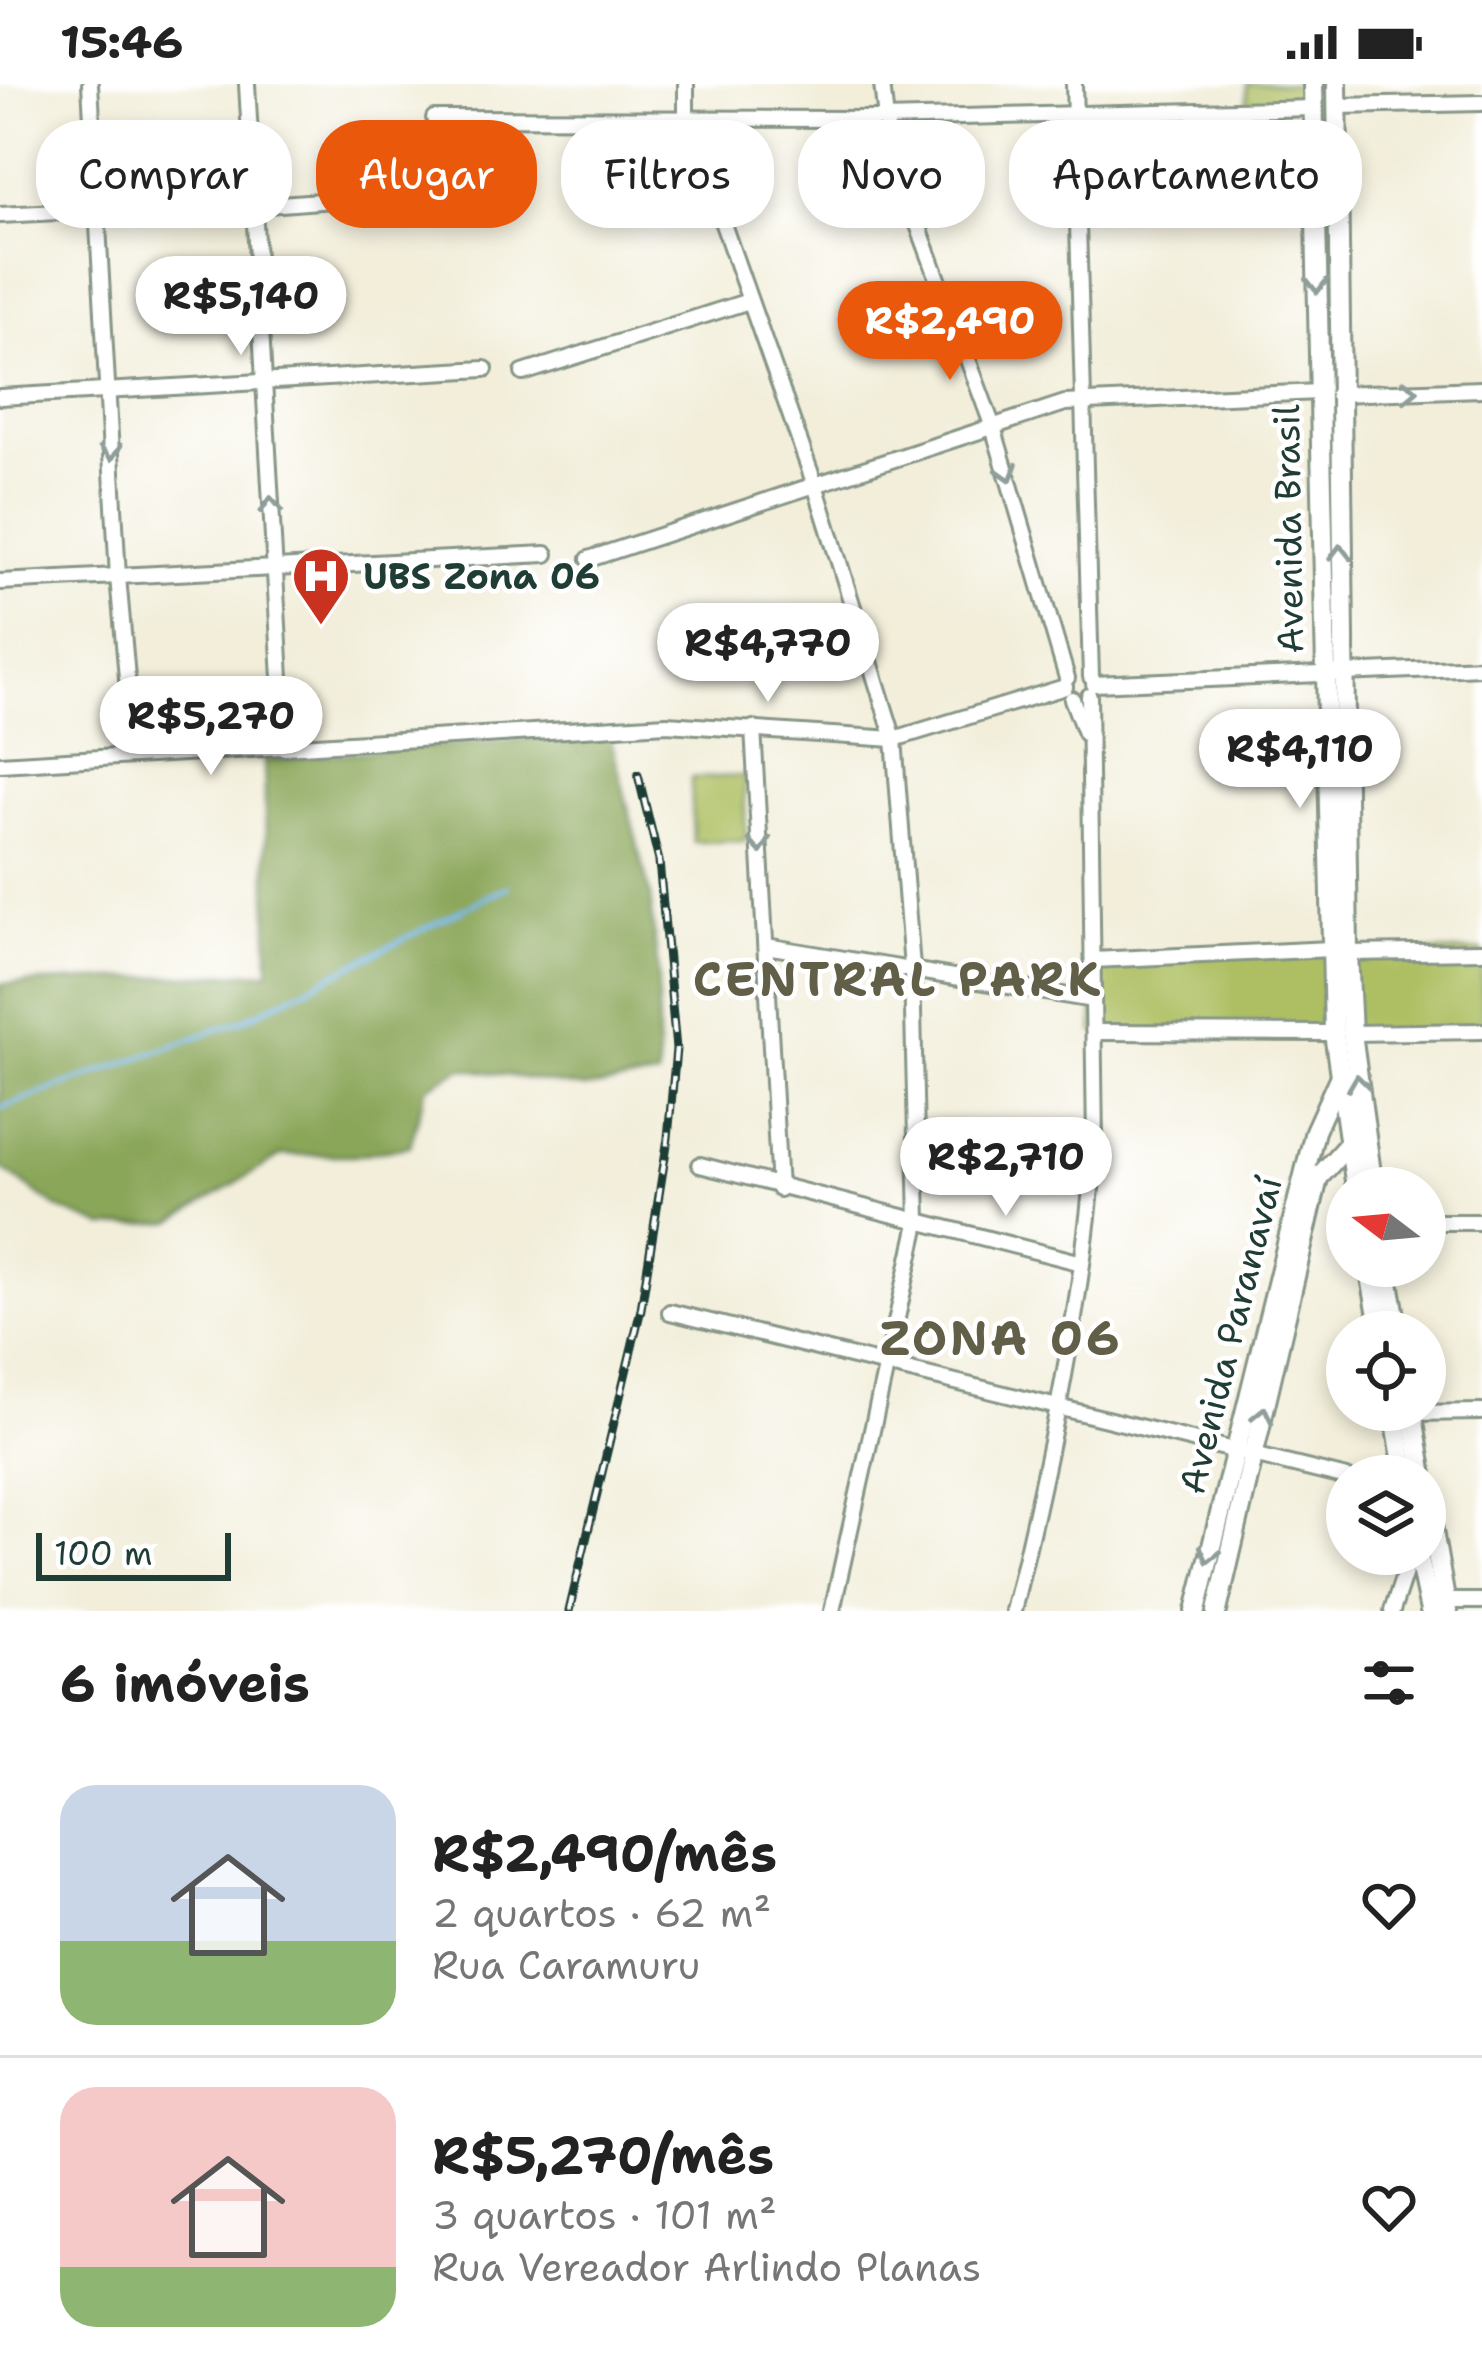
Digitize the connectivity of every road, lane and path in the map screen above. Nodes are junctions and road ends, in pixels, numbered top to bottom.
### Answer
1 (90, 84) edge
2 (247, 84) edge
3 (686, 84) edge
4 (882, 84) edge
5 (1074, 84) edge
6 (1313, 84) edge
7 (1336, 84) edge
8 (1482, 103) edge
9 (1336, 106) junction
10 (1313, 108) junction
11 (1074, 114) junction
12 (434, 118) dead end
13 (686, 118) junction
14 (883, 119) junction
15 (92, 120) edge
16 (249, 120) edge
17 (36, 213) edge
18 (0, 215) edge
19 (98, 228) edge
20 (255, 228) edge
21 (749, 301) junction
22 (485, 369) dead end
23 (523, 373) dead end
24 (264, 381) junction
25 (1482, 389) edge
26 (107, 391) junction
27 (1328, 393) junction
28 (0, 397) edge
29 (1087, 401) junction
30 (993, 427) junction
31 (816, 488) junction
32 (546, 554) dead end
33 (590, 559) dead end
34 (275, 569) junction
35 (118, 577) junction
36 (0, 582) edge
37 (1482, 667) edge
38 (1333, 671) junction
39 (1091, 686) junction
40 (1068, 688) junction
41 (753, 728) junction
42 (894, 739) junction
43 (1089, 746) junction
44 (285, 748) junction
45 (134, 756) junction
46 (0, 764) edge
47 (766, 946) junction
48 (1340, 951) junction
49 (1482, 951) edge
50 (1093, 960) junction
51 (912, 968) junction
52 (1093, 1000) junction
53 (1482, 1030) edge
54 (1094, 1032) junction
55 (1342, 1033) junction
56 (1339, 1078) junction
57 (1357, 1136) junction
58 (700, 1165) dead end
59 (1356, 1167) edge
60 (1367, 1167) edge
61 (779, 1190) junction
62 (1446, 1222) edge
63 (1482, 1222) edge
64 (918, 1223) junction
65 (1082, 1263) junction
66 (670, 1312) dead end
67 (886, 1364) junction
68 (1061, 1409) junction
69 (1446, 1412) edge
70 (1482, 1412) edge
71 (1244, 1453) junction
72 (1326, 1473) edge
73 (1406, 1575) edge
74 (1424, 1575) edge
75 (1437, 1575) edge
76 (1482, 1601) edge
77 (1441, 1608) edge
78 (832, 1611) edge
79 (1013, 1611) edge
80 (1196, 1611) edge
81 (1217, 1611) edge
82 (1393, 1611) edge

1 - 15 street
2 - 16 street
3 - 13 street
4 - 14 street
5 - 11 street
6 - 10 main road, Avenida Brasil
7 - 9 main road, Avenida Brasil
8 - 9 street
9 - 27 main road, Avenida Brasil
10 - 11 street
10 -> 27 main road, Avenida Brasil
11 - 14 street
11 - 29 street
12 - 13 street
13 - 14 street
13 - 21 street
14 - 30 street
17 - 18 street
19 - 26 street
20 - 24 street
21 - 23 street
21 - 31 street
22 - 24 street
24 - 26 street
34 -> 24 street
27 -> 25 street
26 - 28 street
26 -> 35 street
27 - 29 street
27 - 38 main road, Avenida Brasil
29 - 30 street
29 - 39 street
30 - 31 street
30 -> 40 street
31 - 33 street
31 - 42 street
32 - 34 street
34 - 35 street
34 - 44 street
35 - 36 street
35 - 45 street
37 - 38 street
38 - 39 street
38 - 48 main road, Avenida Brasil
39 - 40 street
39 - 40 street
39 - 43 street
40 - 42 street
40 - 43 street
41 - 42 street
41 - 44 street
41 -> 47 street
42 - 51 street
43 - 50 street
44 - 45 street
45 - 46 street
47 - 51 street
47 - 61 street
48 - 49 street
48 - 50 street
48 - 55 main road, Avenida Brasil
50 - 52 street
51 - 52 street
51 - 64 street
52 - 54 street
53 - 55 street
54 - 55 street
54 - 65 street
55 - 56 main road, Avenida Brasil
57 -> 55 main road, Avenida Brasil
56 - 57 main road, Avenida Brasil
56 - 71 main road, Avenida Paranavaí
57 - 59 main road, Avenida Brasil
57 - 60 main road, Avenida Brasil
71 -> 57 main road, Avenida Paranavaí
58 - 61 street
61 - 64 street
62 - 63 street
64 - 65 street
64 - 67 street
65 - 68 street
66 - 67 street
67 - 68 street
67 - 78 street
68 - 71 street
68 - 79 street
69 - 70 street
71 - 72 street
71 -> 80 main road, Avenida Paranavaí
71 - 81 main road, Avenida Paranavaí
73 - 82 street
74 - 77 main road
75 - 77 main road
76 - 77 street

